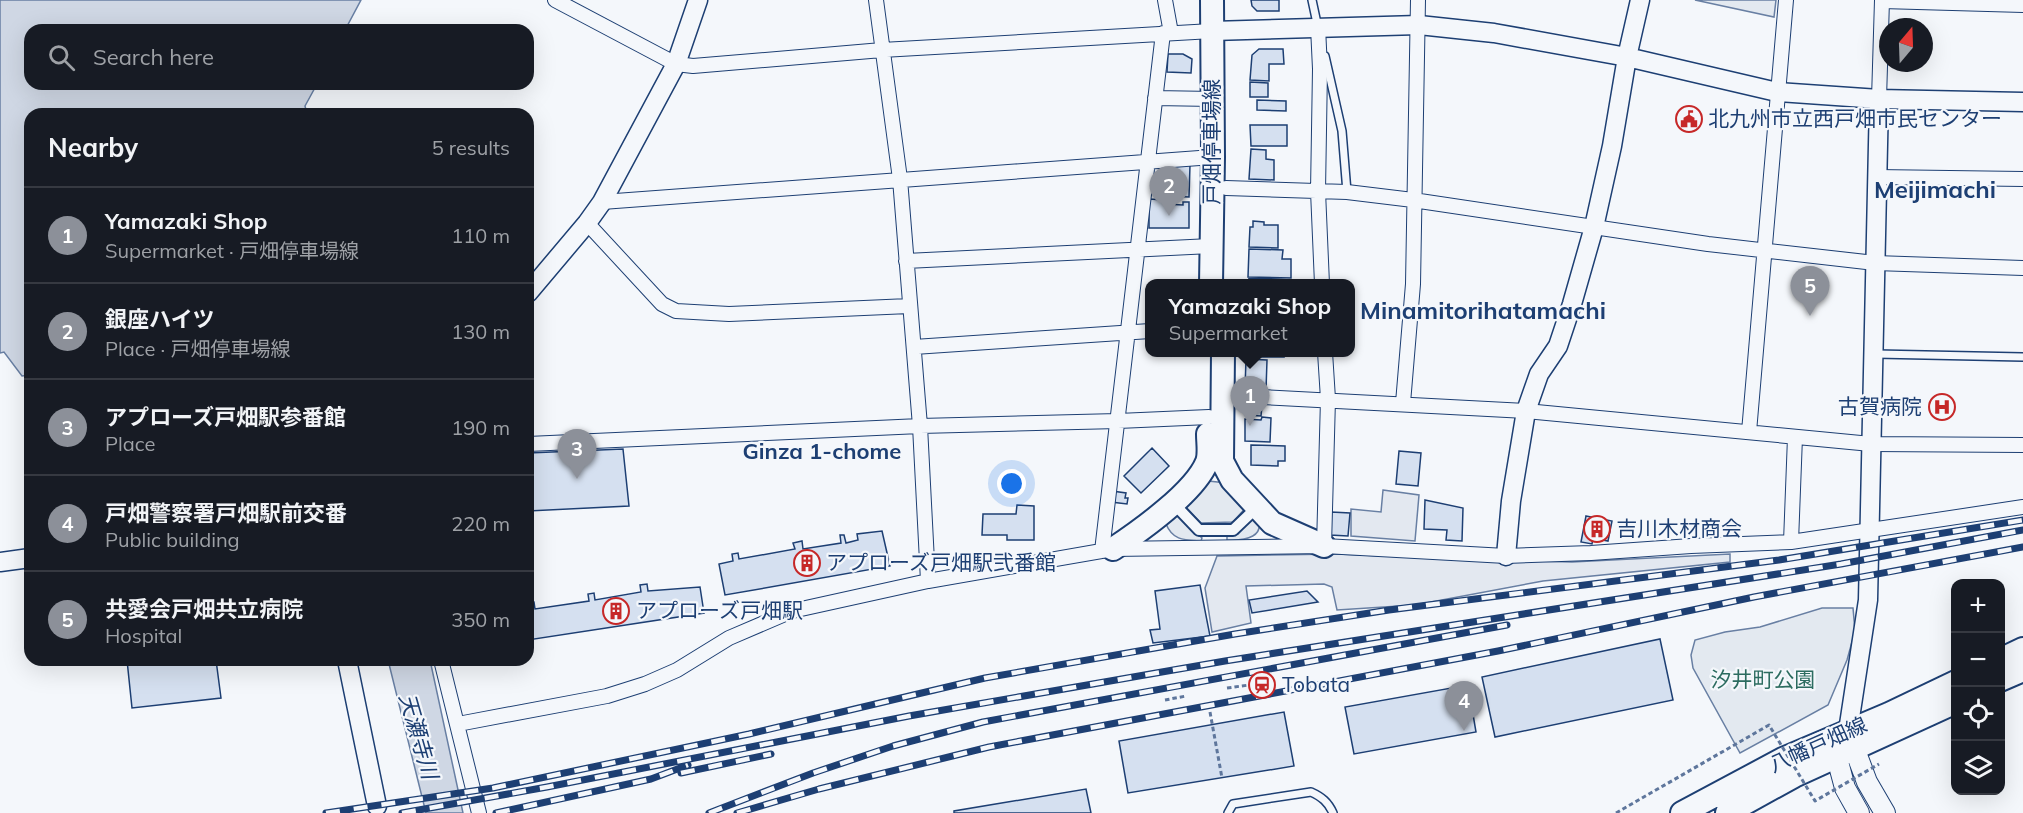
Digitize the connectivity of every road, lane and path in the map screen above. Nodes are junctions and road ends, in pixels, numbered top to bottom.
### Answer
1 (555, 0) edge
2 (698, 0) edge
3 (876, 0) edge
4 (1164, 0) edge
5 (1212, 0) edge
6 (1225, 0) edge
7 (1312, 0) edge
8 (1418, 0) edge
9 (1640, 0) edge
10 (1786, 0) edge
11 (1882, 0) edge
12 (2023, 5) edge
13 (1419, 25) junction
14 (1318, 27) junction
15 (1219, 30) junction
16 (1167, 33) junction
17 (882, 50) junction
18 (1627, 57) junction
19 (676, 64) junction
20 (1777, 92) junction
21 (1155, 99) junction
22 (1213, 99) junction
23 (1879, 99) junction
24 (2023, 102) edge
25 (1213, 157) junction
26 (1148, 162) junction
27 (1876, 177) junction
28 (2023, 178) edge
29 (900, 180) junction
30 (1226, 188) junction
31 (1318, 191) junction
32 (1347, 192) junction
33 (1413, 200) junction
34 (602, 202) junction
35 (587, 223) junction
36 (1593, 227) junction
37 (1211, 246) junction
38 (1765, 250) junction
39 (1138, 251) junction
40 (906, 261) junction
41 (1875, 263) junction
42 (2023, 268) edge
43 (1211, 279) edge
44 (1224, 279) edge
45 (1322, 279) edge
46 (534, 286) edge
47 (909, 306) junction
48 (1145, 331) edge
49 (1128, 333) junction
50 (914, 347) junction
51 (1873, 354) junction
52 (1210, 357) edge
53 (1223, 357) edge
54 (1326, 357) edge
55 (2023, 357) edge
56 (1223, 395) junction
57 (1328, 399) junction
58 (1403, 403) junction
59 (1527, 411) junction
60 (1209, 417) junction
61 (1118, 421) junction
62 (920, 426) junction
63 (1749, 432) junction
64 (1795, 436) junction
65 (534, 444) edge
66 (1871, 444) junction
67 (2023, 445) edge
68 (1199, 478) junction
69 (1232, 480) junction
70 (1177, 507) dead end
71 (2023, 507) edge
72 (1254, 511) dead end
73 (1871, 531) junction
74 (1791, 542) junction
75 (1324, 546) junction
76 (1108, 550) junction
77 (1506, 556) junction
78 (24, 559) edge
79 (0, 562) edge
80 (928, 581) junction
81 (2023, 649) edge
82 (2005, 658) edge
83 (348, 666) edge
84 (443, 666) edge
85 (2023, 670) edge
86 (2005, 679) edge
87 (1249, 685) dead end
88 (1951, 685) edge
89 (1227, 688) dead end
90 (1186, 696) dead end
91 (1165, 700) dead end
92 (1951, 704) edge
93 (1210, 712) dead end
94 (458, 724) junction
95 (1846, 746) junction
96 (1879, 764) dead end
97 (1222, 778) dead end
98 (377, 806) dead end
99 (479, 813) edge
100 (1228, 813) edge
101 (1333, 813) edge
102 (1616, 813) edge
103 (1682, 813) edge
104 (1727, 813) edge
105 (1859, 813) edge
106 (1885, 813) edge

1 - 19 street
2 - 19 street
3 - 17 street
4 - 16 street
5 - 15 main road, 戸畑停車場線
6 - 15 main road, 戸畑停車場線
7 - 14 lane
8 - 13 street
9 - 18 street
10 - 20 street
11 - 12 street
11 - 23 street
13 - 14 street
13 - 18 street
13 - 33 street
14 - 15 street
14 - 31 street
14 - 32 lane
15 - 16 street
15 - 22 main road, 戸畑停車場線
15 - 30 main road, 戸畑停車場線
16 - 17 street
16 - 21 street
17 - 19 street
17 - 29 street
18 - 20 street
18 - 36 street
19 - 34 street
20 - 23 street
20 - 38 street
21 - 22 street
21 - 26 street
22 - 25 main road, 戸畑停車場線
23 - 24 street
23 - 27 street
25 - 26 street
25 - 37 main road, 戸畑停車場線
26 - 29 street
26 - 39 street
27 - 28 street
27 - 41 street
29 - 34 street
29 - 40 street
30 - 31 street
30 - 44 main road, 戸畑停車場線
31 - 32 street
31 - 45 street
32 - 33 street
33 - 36 street
33 - 58 street
34 - 35 street
35 - 46 street
35 - 47 street
36 - 38 street
36 - 59 street
37 - 39 street
37 - 43 main road, 戸畑停車場線
38 - 41 street
38 - 63 street
39 - 40 street
39 - 49 street
40 - 47 street
41 - 42 street
41 - 51 street
47 - 50 street
48 - 49 street
49 - 50 street
49 - 61 street
50 - 62 street
51 - 55 lane
51 - 66 street
52 - 60 main road
53 - 56 main road
54 - 57 street
56 - 57 street
56 - 69 main road
57 - 58 street
57 - 75 street
58 - 59 street
59 - 63 street
59 - 77 street
60 - 61 street
60 - 68 main road
61 - 62 street
61 - 76 street
62 - 65 street
62 - 80 street
63 - 64 street
64 - 66 street
64 - 74 street
66 - 67 street
66 - 73 street
68 - 69 main road
68 - 76 main road
69 - 75 main road
70 - 72 street
71 - 73 street
73 - 74 street
73 - 95 street
74 - 77 street
75 - 76 street
75 - 77 street
76 - 80 street
78 - 79 street
80 - 94 street
81 - 82 main road
83 - 98 street
84 - 94 street
85 - 86 main road
87 - 89 path
88 - 95 main road, 八幡戸畑線
90 - 91 path
92 - 95 main road, 八幡戸畑線
93 - 97 path
94 - 99 street
95 - 103 main road, 八幡戸畑線
95 - 104 main road, 八幡戸畑線
95 - 105 main road
95 - 106 main road
96 - 102 path, bridge
100 - 101 lane

